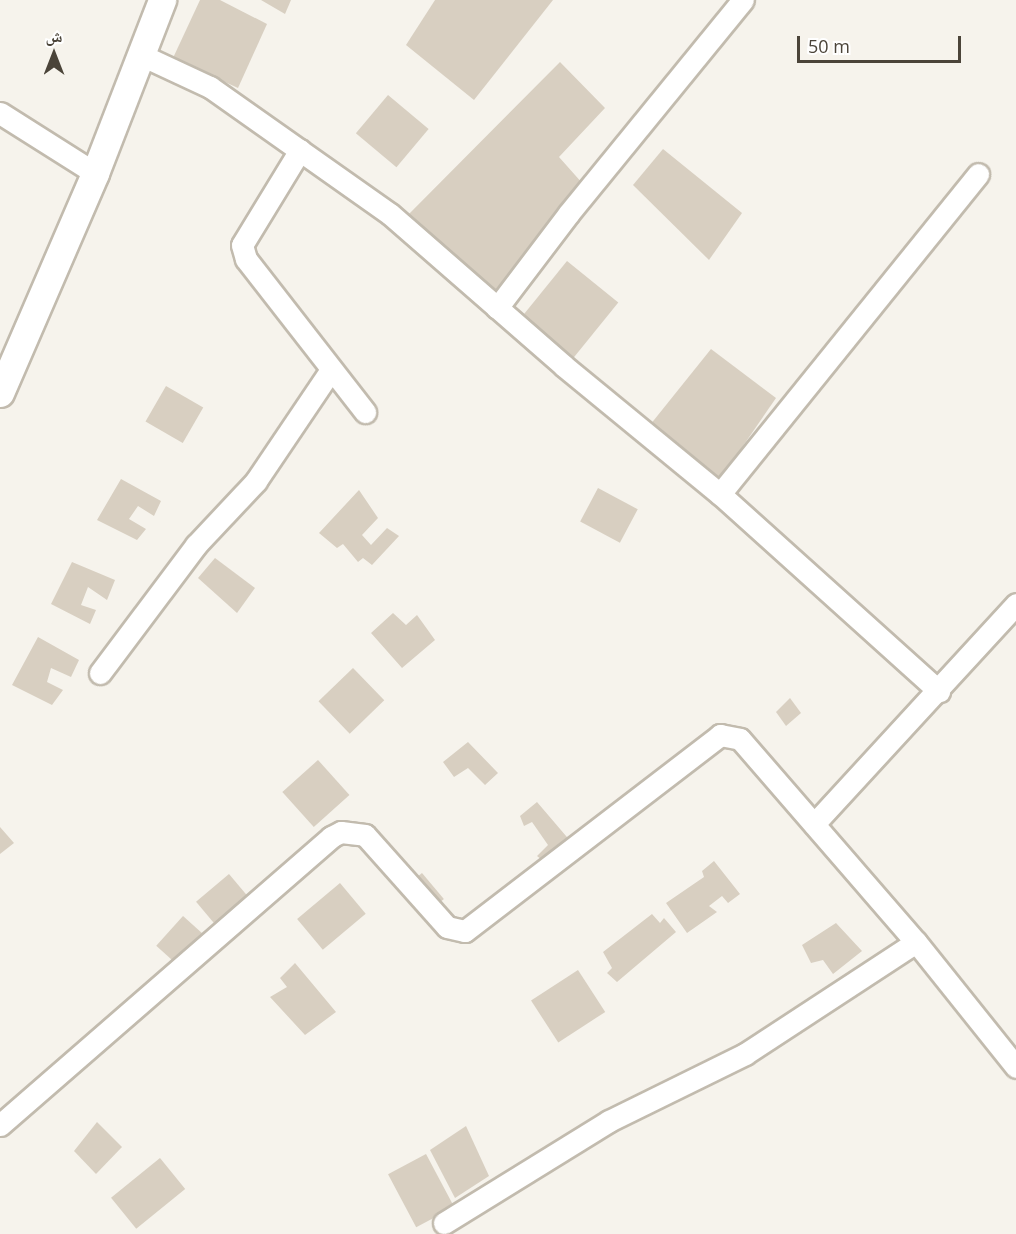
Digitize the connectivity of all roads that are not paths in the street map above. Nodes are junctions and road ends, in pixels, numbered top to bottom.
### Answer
1 (162, 0) edge
2 (743, 0) edge
3 (141, 55) junction
4 (0, 113) edge
5 (300, 150) junction
6 (95, 174) junction
7 (978, 174) dead end
8 (497, 308) junction
9 (331, 370) junction
10 (0, 393) edge
11 (365, 412) dead end
12 (720, 494) junction
13 (1016, 604) edge
14 (100, 673) dead end
15 (939, 691) junction
16 (814, 824) junction
17 (916, 942) junction
18 (1014, 1058) edge
19 (0, 1125) edge
20 (444, 1223) dead end

1 - 3 street
2 - 8 street
3 - 5 street
3 - 6 street
4 - 6 street
5 - 8 street
5 - 9 street
6 - 10 street
7 - 12 street
8 - 12 street
9 - 11 street
9 - 14 street
12 - 15 street
13 - 15 street
15 - 16 street
16 - 17 street
16 - 19 street
17 - 18 street
17 - 20 street

